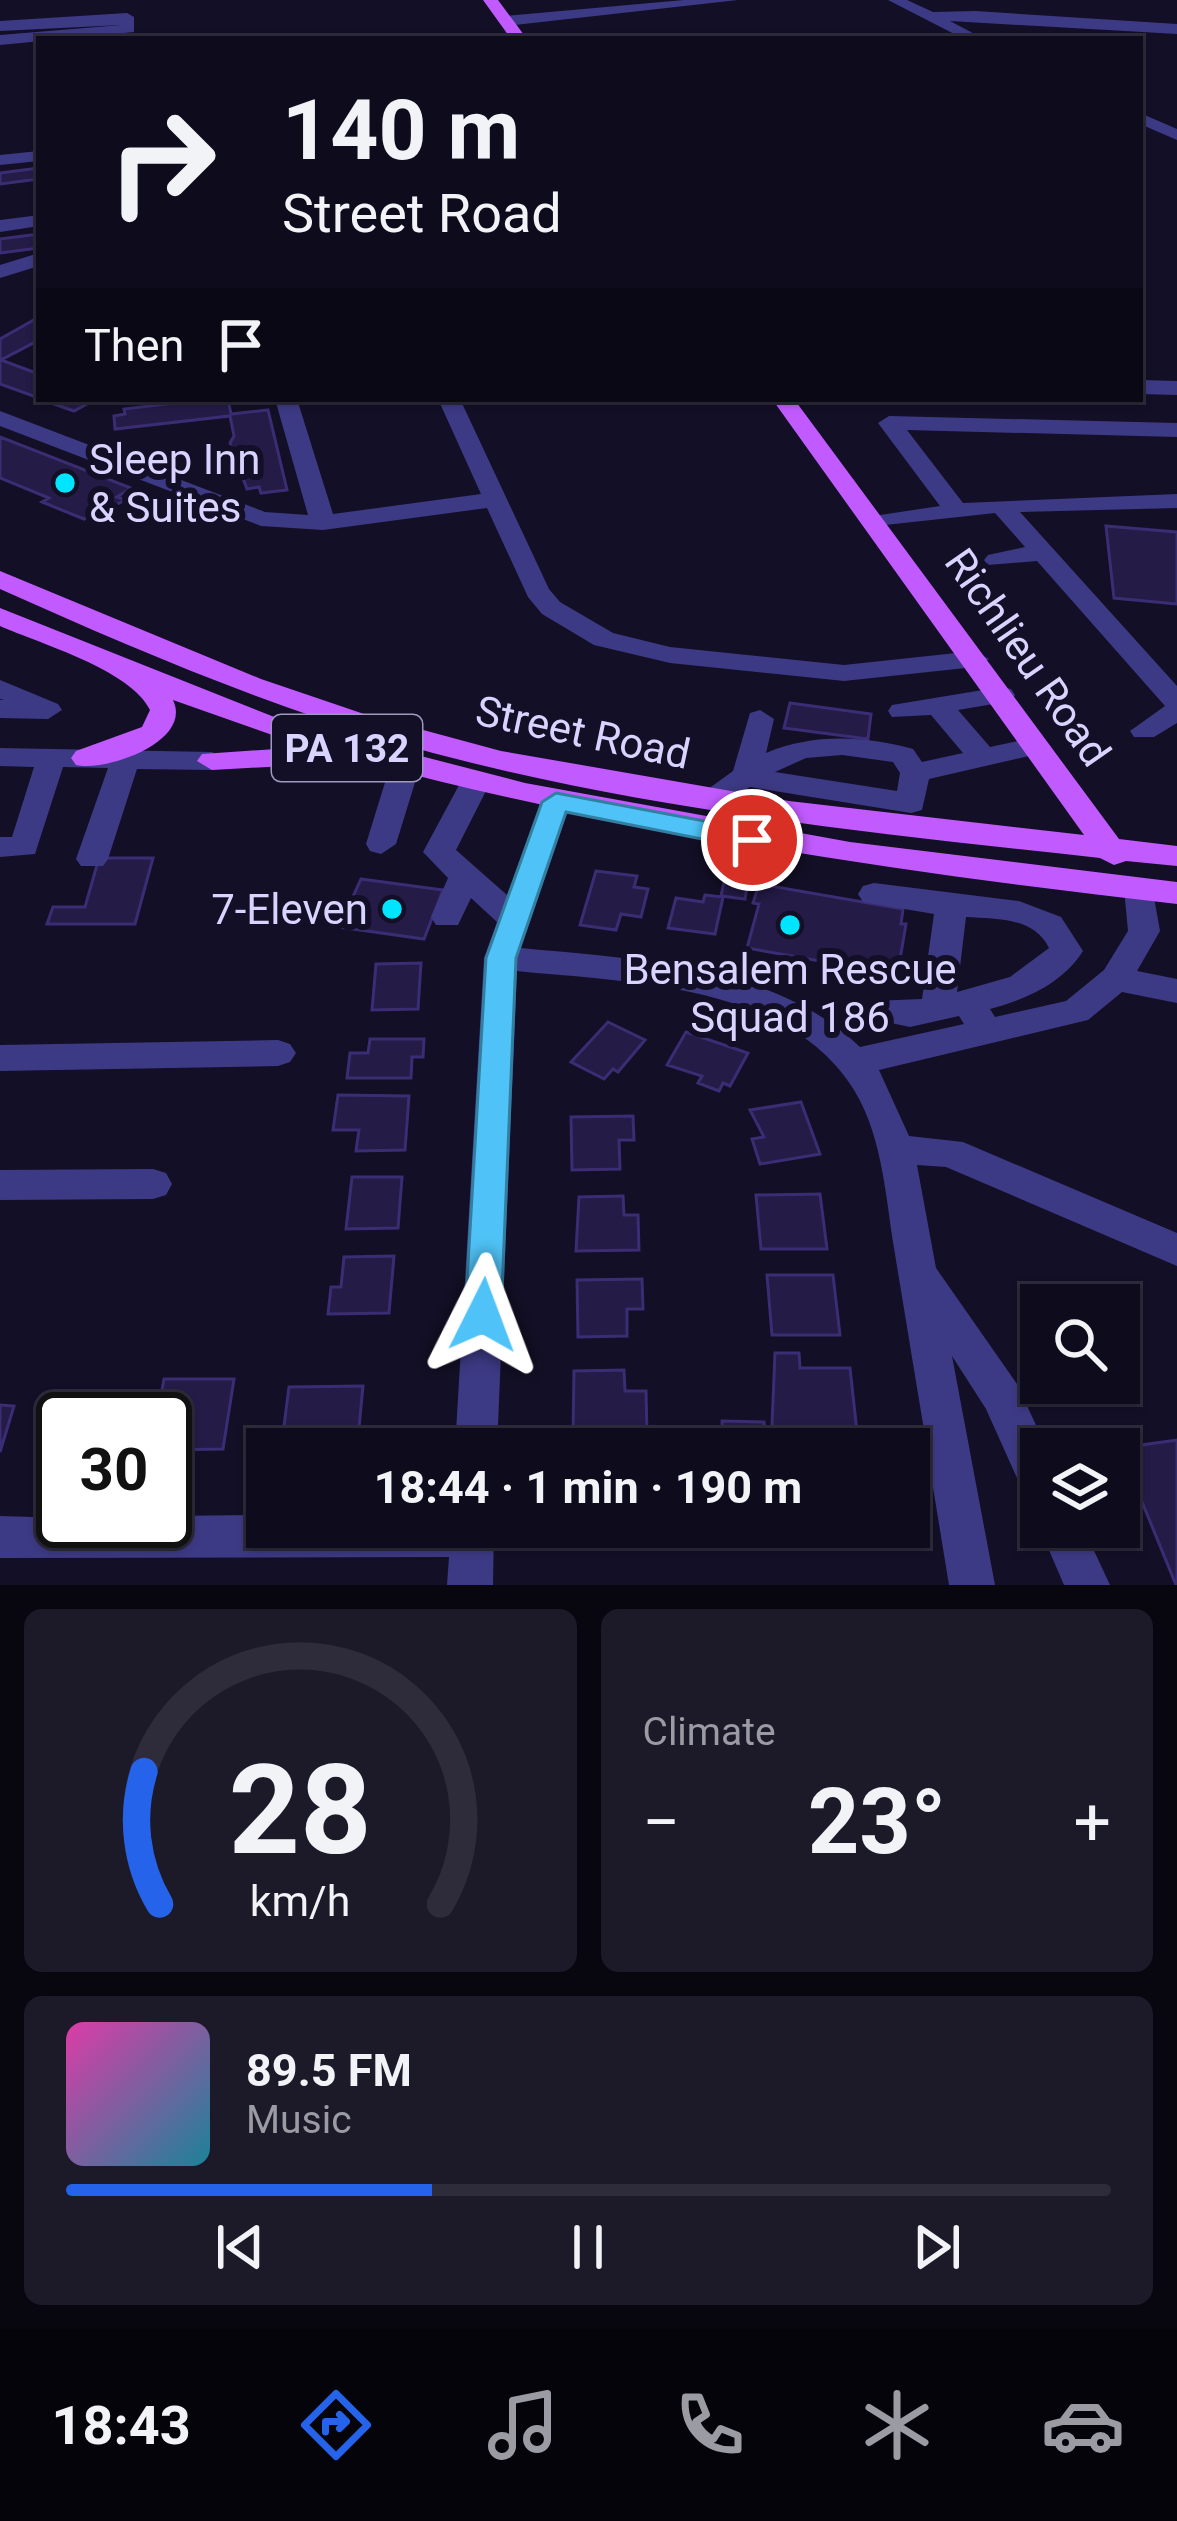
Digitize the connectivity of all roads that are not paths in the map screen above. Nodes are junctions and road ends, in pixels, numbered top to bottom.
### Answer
1 (490, 0) edge
2 (731, 0) edge
3 (895, 0) edge
4 (931, 17) junction
5 (506, 21) junction
6 (0, 26) edge
7 (1177, 29) edge
8 (47, 36) edge
9 (517, 36) edge
10 (970, 36) edge
11 (36, 37) edge
12 (0, 40) edge
13 (1143, 119) edge
14 (1177, 135) edge
15 (36, 140) edge
16 (0, 143) edge
17 (36, 157) edge
18 (0, 160) edge
19 (32, 222) dead end
20 (0, 226) edge
21 (36, 260) edge
22 (0, 272) edge
23 (1143, 387) edge
24 (1177, 388) edge
25 (287, 402) edge
26 (450, 402) edge
27 (792, 405) edge
28 (0, 418) edge
29 (1177, 430) edge
30 (492, 500) junction
31 (1177, 501) edge
32 (957, 511) junction
33 (1007, 512) junction
34 (323, 523) junction
35 (883, 531) junction
36 (1042, 552) junction
37 (997, 560) dead end
38 (0, 579) edge
39 (0, 616) edge
40 (975, 659) junction
41 (124, 670) junction
42 (0, 688) edge
43 (1001, 695) junction
44 (940, 706) junction
45 (1177, 707) edge
46 (0, 709) edge
47 (902, 711) dead end
48 (760, 719) dead end
49 (1144, 731) dead end
50 (1036, 746) junction
51 (0, 757) edge
52 (51, 758) junction
53 (86, 758) junction
54 (983, 758) junction
55 (126, 759) junction
56 (212, 760) joint
57 (396, 760) junction
58 (746, 776) junction
59 (476, 781) junction
60 (708, 800) junction
61 (911, 801) junction
62 (556, 802) junction
63 (381, 844) dead end
64 (0, 848) edge
65 (1109, 848) junction
66 (1177, 856) edge
67 (92, 859) dead end
68 (465, 875) junction
69 (1140, 889) junction
70 (1177, 893) edge
71 (874, 894) dead end
72 (951, 905) junction
73 (447, 917) dead end
74 (512, 917) junction
75 (501, 958) junction
76 (1116, 980) junction
77 (1177, 992) edge
78 (953, 1005) junction
79 (884, 1010) dead end
80 (988, 1033) junction
81 (278, 1053) dead end
82 (0, 1058) edge
83 (854, 1062) junction
84 (896, 1150) junction
85 (153, 1184) dead end
86 (0, 1185) edge
87 (1177, 1250) edge
88 (918, 1270) junction
89 (477, 1428) edge
90 (929, 1428) edge
91 (1020, 1437) edge
92 (930, 1449) edge
93 (246, 1534) edge
94 (0, 1537) edge
95 (471, 1548) edge
96 (1070, 1548) edge
97 (470, 1585) edge
98 (972, 1585) edge
99 (1087, 1585) edge

1 - 5 main road
2 - 5 street
3 - 4 street
4 - 7 street
4 - 10 street
5 - 9 main road
6 - 8 street
11 - 12 street
13 - 14 street
15 - 16 street
17 - 18 street
19 - 20 street
21 - 22 street
23 - 24 street
25 - 34 street
26 - 30 street
27 - 35 main road, Richlieu Road
28 - 34 street
29 - 32 street
30 - 34 street
30 - 40 street
31 - 33 street
32 - 33 street
32 - 35 street
33 - 35 street
33 - 36 street
35 - 40 main road, Richlieu Road
36 - 37 street
36 - 45 street
38 - 60 main road, Street Road / PA 132
39 - 41 main road, Street Road / PA 132
40 - 43 main road, Richlieu Road
41 - 53 main road
41 - 57 main road, Street Road / PA 132
42 - 46 street
43 - 44 street
43 - 50 main road, Richlieu Road
44 - 47 street
44 - 54 street
45 - 49 street
48 - 58 street
50 - 54 street
50 - 65 main road, Richlieu Road
51 - 52 street
52 - 53 street
52 - 64 street
53 - 55 street
54 - 61 street
55 - 56 street
55 - 67 street
56 - 57 main road
57 - 59 main road, Street Road / PA 132
57 - 63 street
58 - 60 street
58 - 61 street
58 - 61 street
59 - 62 main road, Street Road / PA 132
59 - 68 street
60 - 61 main road, Street Road / PA 132
61 - 65 main road, Street Road / PA 132
62 - 69 main road, Street Road / PA 132
62 - 74 street
65 - 66 main road, Street Road / PA 132
65 - 69 main road, Richlieu Road
68 - 73 street
68 - 74 street
69 - 70 main road, Street Road / PA 132
69 - 76 street
71 - 72 street
72 - 78 street
72 - 78 street
74 - 75 street
75 - 83 street
75 - 89 street
76 - 77 street
76 - 80 street
78 - 79 street
78 - 80 street
80 - 83 street
81 - 82 street
83 - 84 street
84 - 87 street
84 - 88 street
85 - 86 street
88 - 90 street
88 - 91 street
92 - 98 street
93 - 94 street
95 - 97 street
96 - 99 street

